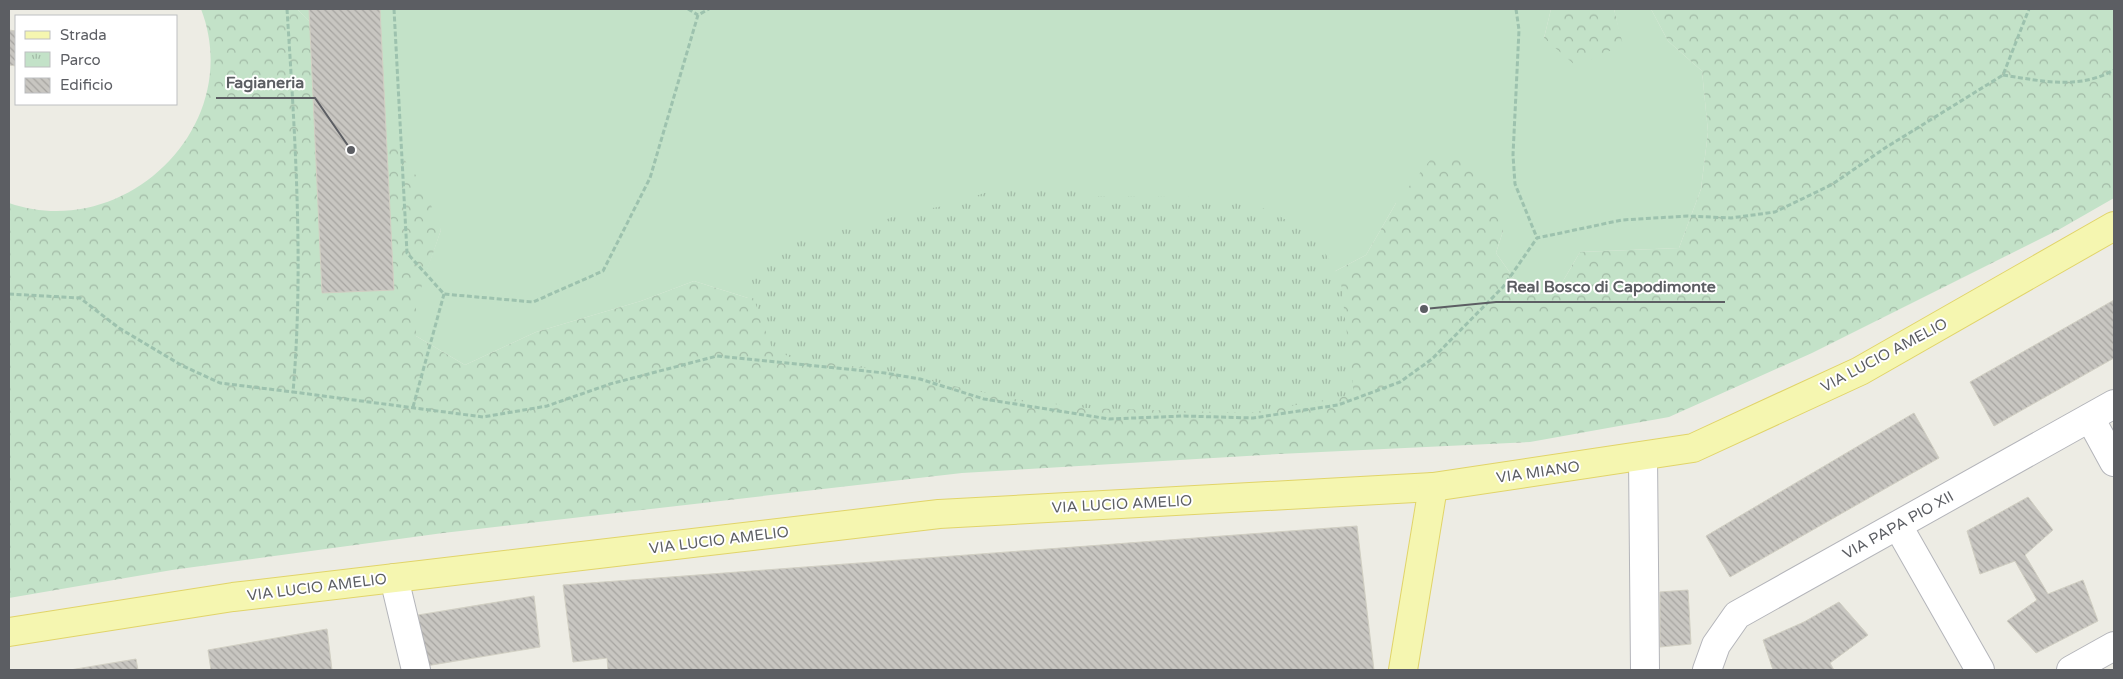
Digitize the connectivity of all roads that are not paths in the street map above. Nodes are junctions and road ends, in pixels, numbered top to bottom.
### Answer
1 (2114, 226) edge
2 (2114, 404) edge
3 (2090, 418) junction
4 (1643, 456) junction
5 (2114, 462) edge
6 (1433, 487) junction
7 (1898, 526) junction
8 (394, 578) junction
9 (9, 632) edge
10 (2114, 646) edge
11 (416, 670) edge
12 (1403, 670) edge
13 (1645, 670) edge
14 (1707, 670) edge
15 (1980, 670) edge
16 (2071, 670) edge

1 - 4 main road, VIA LUCIO AMELIO
2 - 3 street, VIA PAPA PIO XII
3 - 5 street
3 - 7 street, VIA PAPA PIO XII
4 - 6 main road, VIA MIANO
4 - 13 street
6 - 8 main road, VIA LUCIO AMELIO
6 - 12 main road
7 - 14 street, VIA PAPA PIO XII
7 - 15 street
8 - 9 main road, VIA LUCIO AMELIO
8 - 11 street
10 - 16 street

